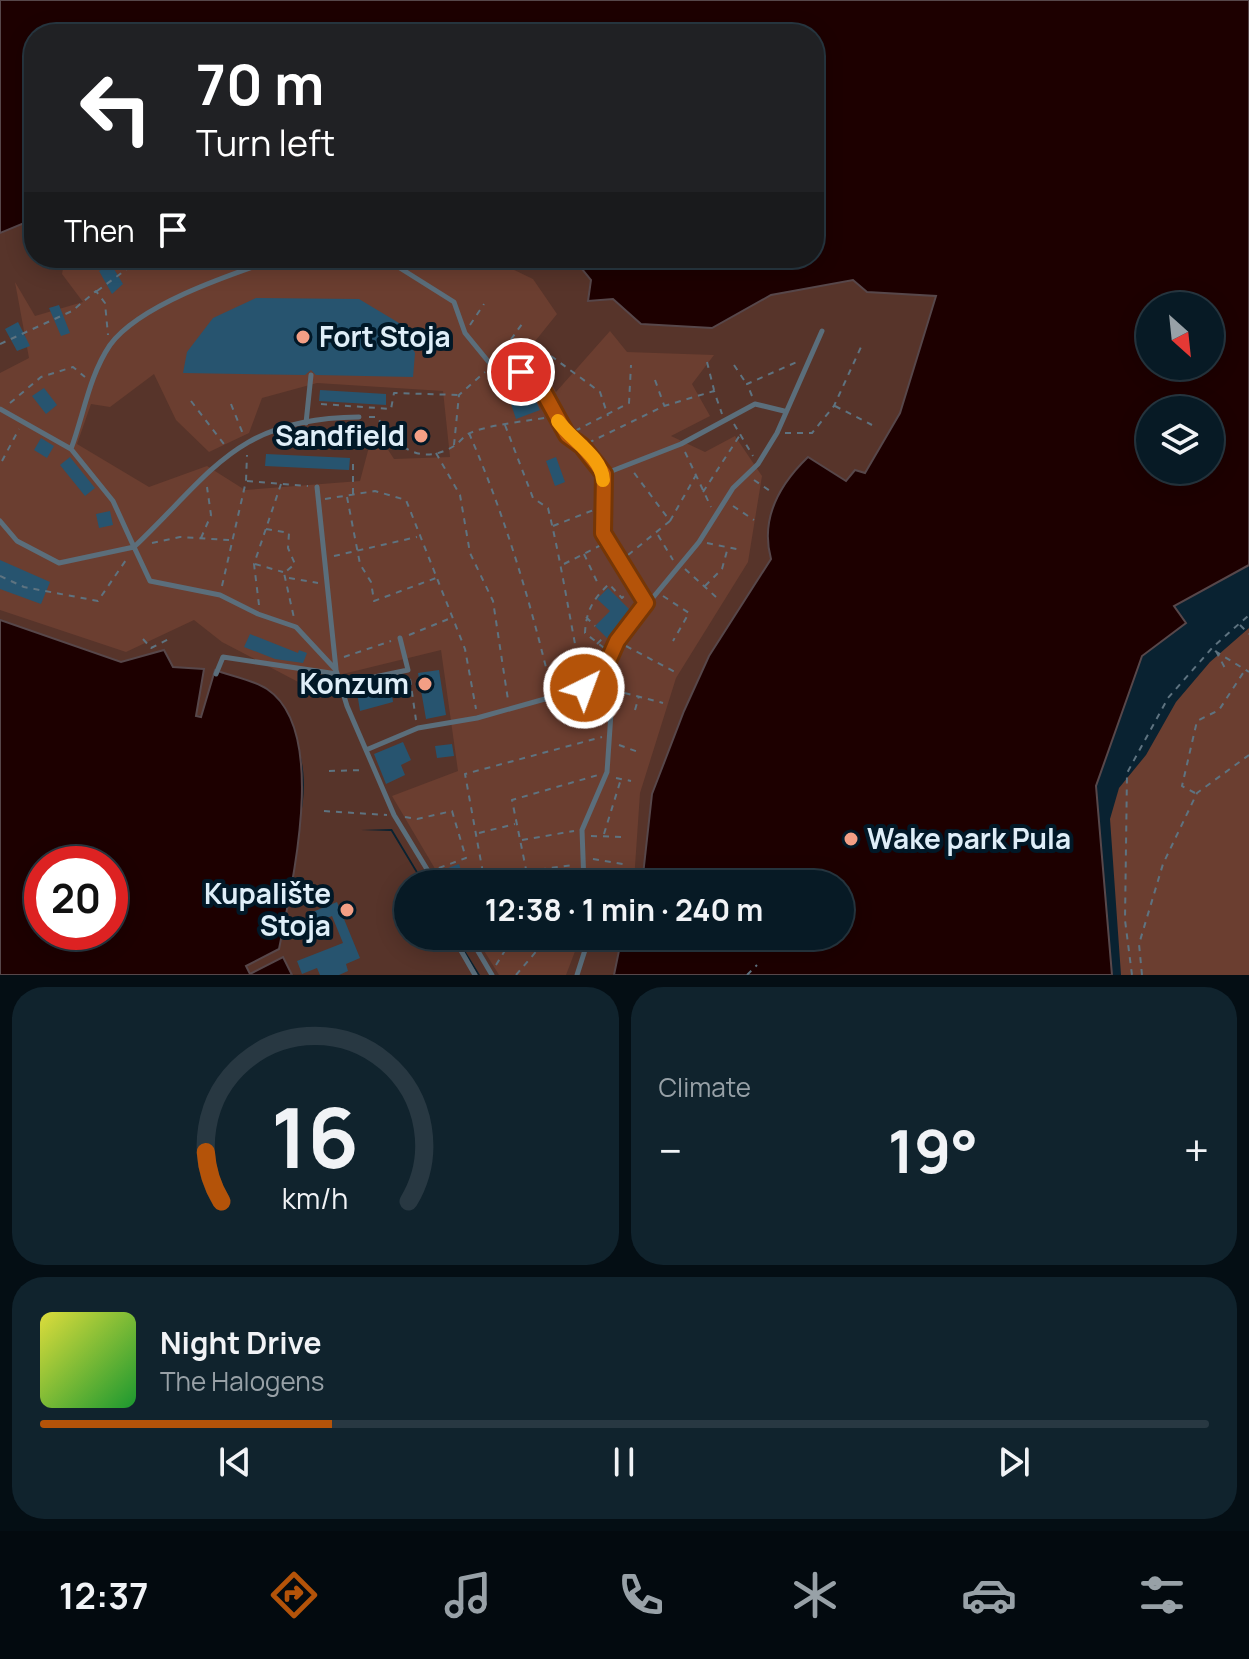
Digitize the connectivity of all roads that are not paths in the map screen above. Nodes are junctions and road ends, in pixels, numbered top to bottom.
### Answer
1 (251, 268) edge
2 (400, 268) edge
3 (822, 331) dead end
4 (311, 375) dead end
5 (2, 409) edge
6 (784, 411) junction
7 (359, 417) road end
8 (306, 423) junction
9 (71, 449) junction
10 (604, 474) junction
11 (317, 487) road end
12 (0, 521) edge
13 (136, 544) junction
14 (646, 603) junction
15 (400, 638) dead end
16 (337, 672) junction
17 (216, 674) dead end
18 (341, 684) junction
19 (601, 687) junction
20 (362, 738) junction
21 (383, 742) junction
22 (366, 750) junction
23 (428, 870) edge
24 (584, 870) edge
25 (461, 950) edge
26 (477, 950) edge
27 (585, 950) edge
28 (491, 974) edge
29 (475, 975) edge
30 (577, 975) edge

1 - 9 lane
2 - 10 lane
3 - 6 lane
4 - 8 lane
5 - 9 lane
6 - 10 lane
6 - 14 lane
7 - 8 lane
8 - 13 lane
9 - 13 lane
10 - 14 lane
11 - 16 lane
12 - 13 lane
13 - 16 lane
14 - 19 lane
15 - 18 lane
16 - 17 lane
16 - 18 lane
18 - 20 lane
19 - 21 lane
19 - 24 lane
20 - 21 lane
20 - 22 lane
21 - 22 lane
22 - 23 lane
25 - 29 lane
26 - 28 lane
27 - 30 lane

